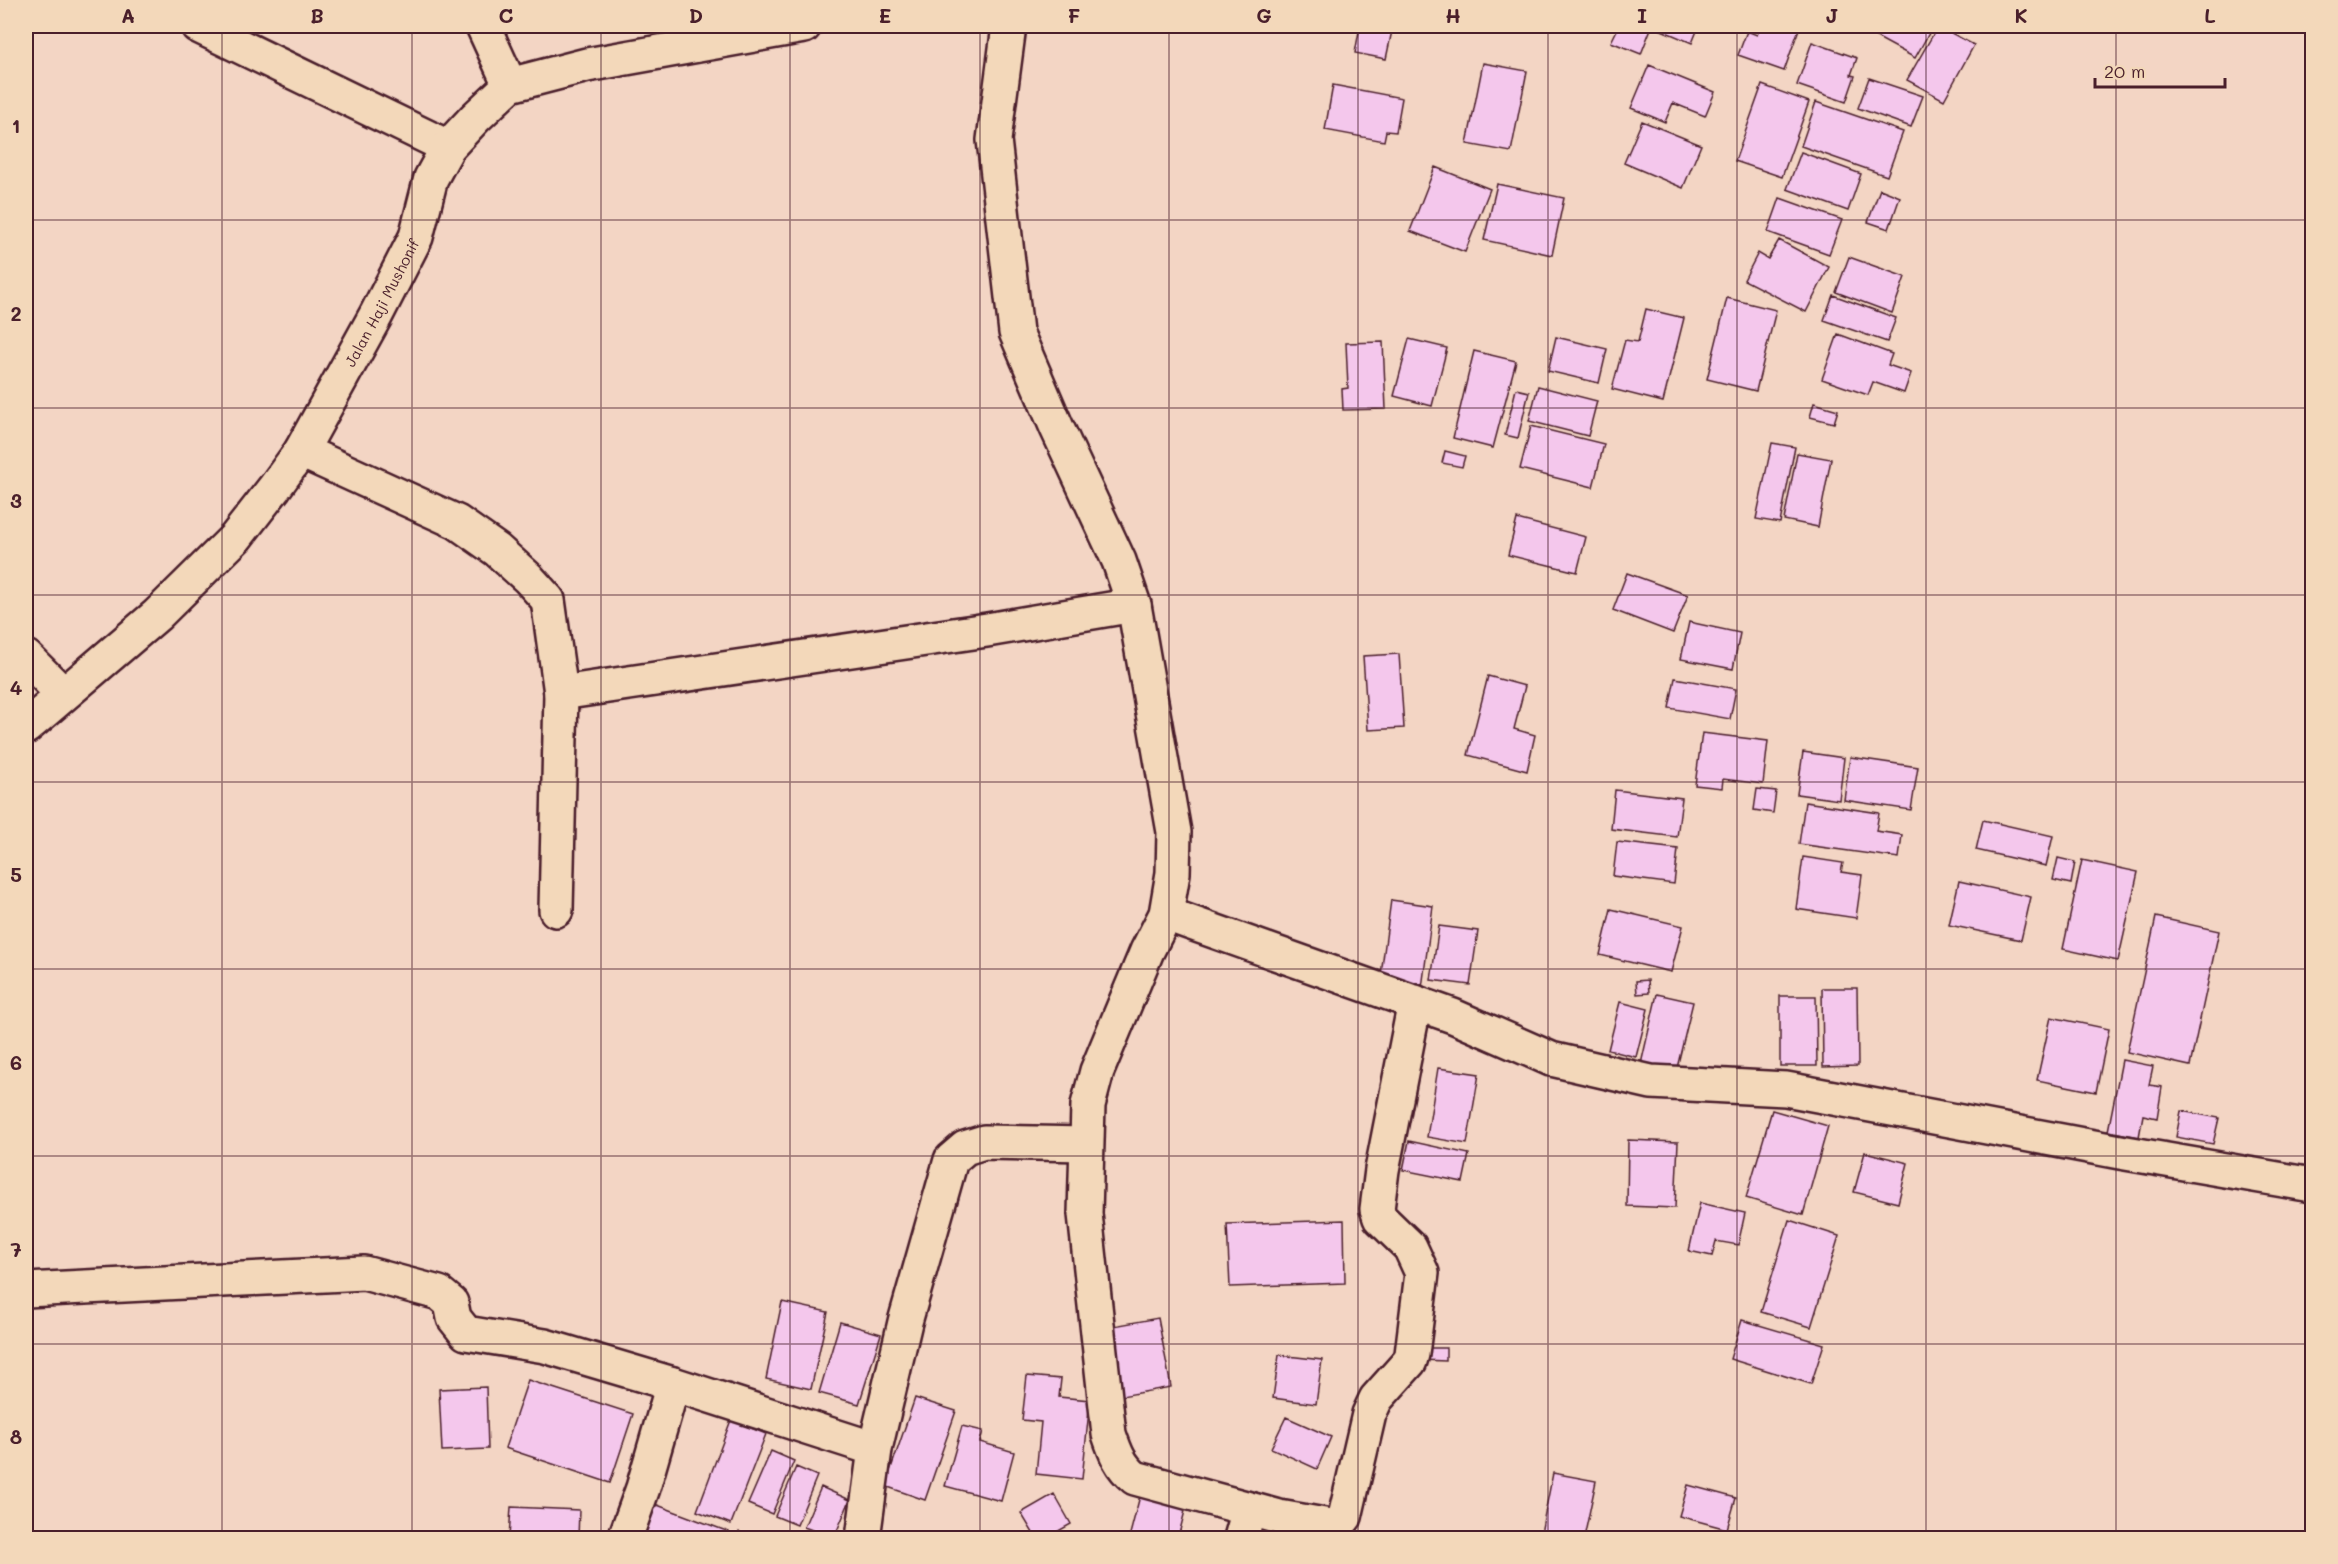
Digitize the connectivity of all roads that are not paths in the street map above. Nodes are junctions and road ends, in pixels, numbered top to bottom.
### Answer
1 (198, 26) edge
2 (483, 26) edge
3 (804, 26) edge
4 (1009, 26) edge
5 (510, 85) junction
6 (448, 147) junction
7 (301, 451) junction
8 (1134, 605) junction
9 (26, 657) edge
10 (561, 693) junction
11 (63, 694) junction
12 (26, 727) edge
13 (556, 910) dead end
14 (1166, 914) junction
15 (1415, 1002) junction
16 (1086, 1144) junction
17 (2313, 1185) edge
18 (26, 1290) edge
19 (673, 1384) junction
20 (875, 1449) junction
21 (1245, 1524) edge
22 (1343, 1530) edge
23 (625, 1539) edge
24 (863, 1539) edge

1 - 6 street
2 - 5 street
3 - 5 street, Jalan Haji Mushonif
4 - 8 street
5 - 6 street, Jalan Haji Mushonif
6 - 7 street, Jalan Haji Mushonif
7 - 10 street
7 - 11 street, Jalan Haji Mushonif
8 - 10 street
8 - 14 street
9 - 11 street
10 - 13 street
11 - 12 street, Jalan Haji Mushonif
14 - 15 street
14 - 16 street
15 - 17 street
15 - 22 street
16 - 20 street
16 - 21 street
18 - 19 street
19 - 20 street
19 - 23 street
20 - 24 street
21 - 22 street

